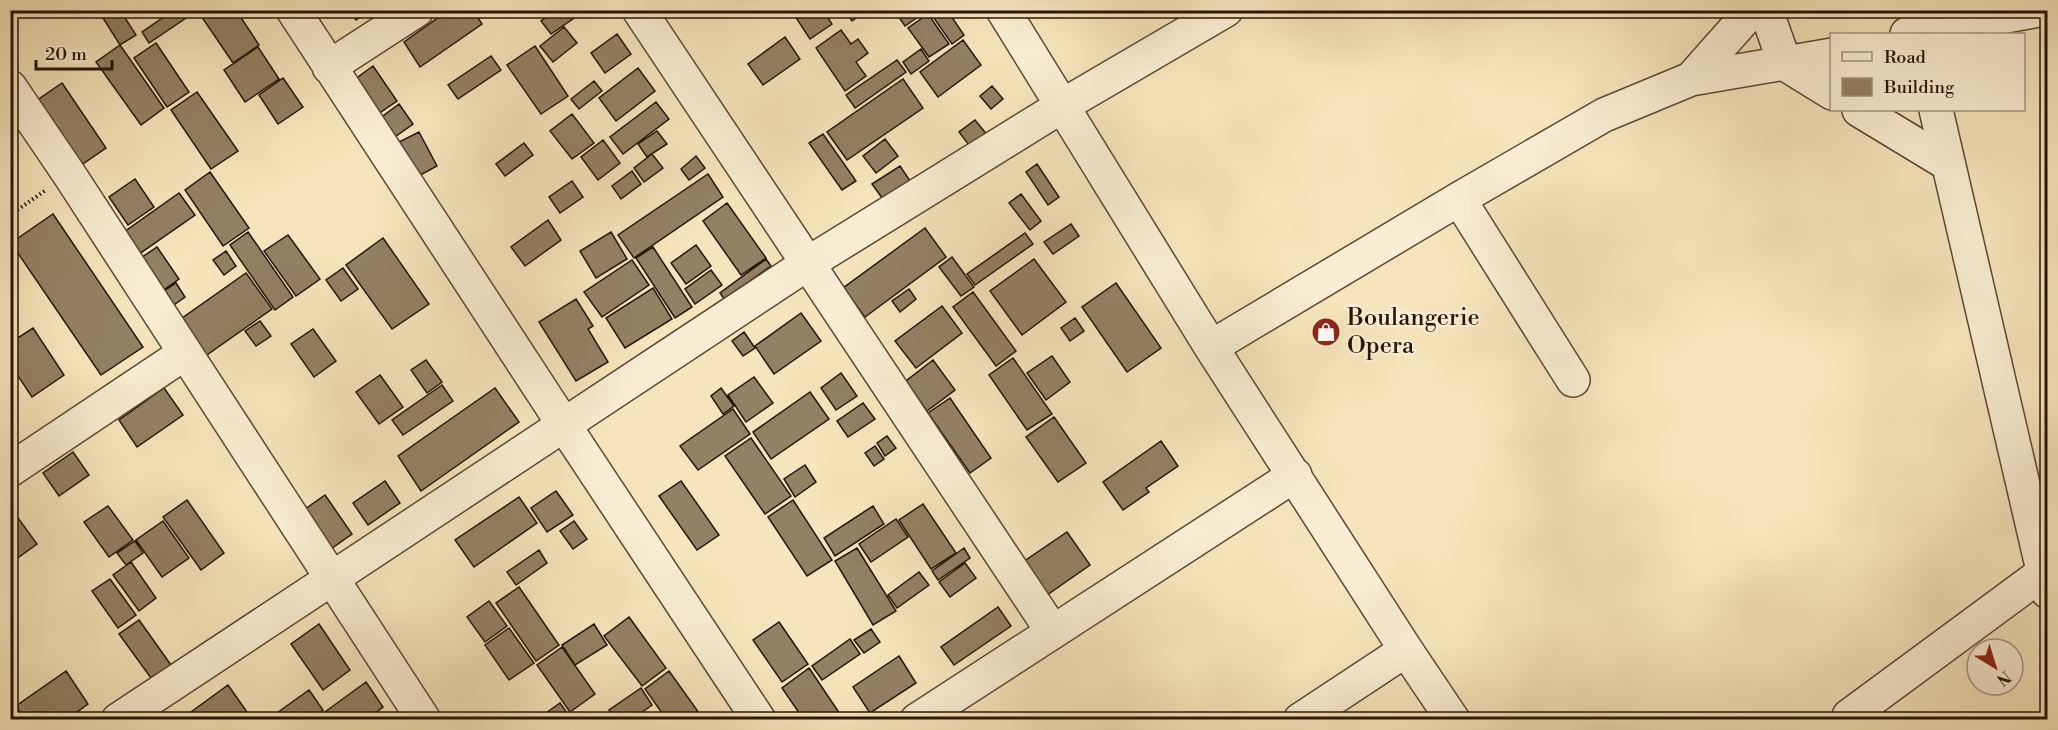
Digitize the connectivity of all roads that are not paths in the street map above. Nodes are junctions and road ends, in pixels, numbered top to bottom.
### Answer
1 (294, 10) edge
2 (417, 10) edge
3 (639, 10) edge
4 (1003, 10) edge
5 (1226, 10) edge
6 (1752, 10) edge
7 (1766, 10) edge
8 (2039, 10) edge
9 (1914, 28) edge
10 (1830, 55) edge
11 (1785, 64) junction
12 (329, 67) junction
13 (1691, 79) junction
14 (10, 87) edge
15 (1830, 92) edge
16 (1062, 106) junction
17 (1861, 111) edge
18 (1936, 111) edge
19 (1948, 164) junction
20 (1459, 199) junction
21 (807, 264) junction
22 (1211, 347) junction
23 (185, 353) junction
24 (1573, 380) dead end
25 (564, 425) junction
26 (10, 470) edge
27 (1295, 475) junction
28 (332, 579) junction
29 (2045, 583) edge
30 (1053, 632) junction
31 (1406, 650) junction
32 (1849, 716) dead end
33 (118, 720) edge
34 (424, 720) edge
35 (759, 720) edge
36 (917, 720) edge
37 (1300, 720) edge
38 (1453, 720) edge

1 - 12 street
2 - 12 street
3 - 21 street
4 - 16 street
5 - 16 street
6 - 13 street
7 - 11 street
8 - 9 street
10 - 11 street
11 - 13 street
11 - 15 street
12 - 25 street
13 - 20 street
14 - 23 street
16 - 21 street
16 - 22 street
17 - 19 street
18 - 19 street
19 - 29 street
20 - 22 street
20 - 24 street
21 - 25 street
21 - 30 street
22 - 27 street
23 - 26 street
23 - 28 street
25 - 28 street
25 - 35 street
27 - 30 street
27 - 31 street
28 - 33 street
28 - 34 street
29 - 32 street
30 - 36 street
31 - 37 street
31 - 38 street

